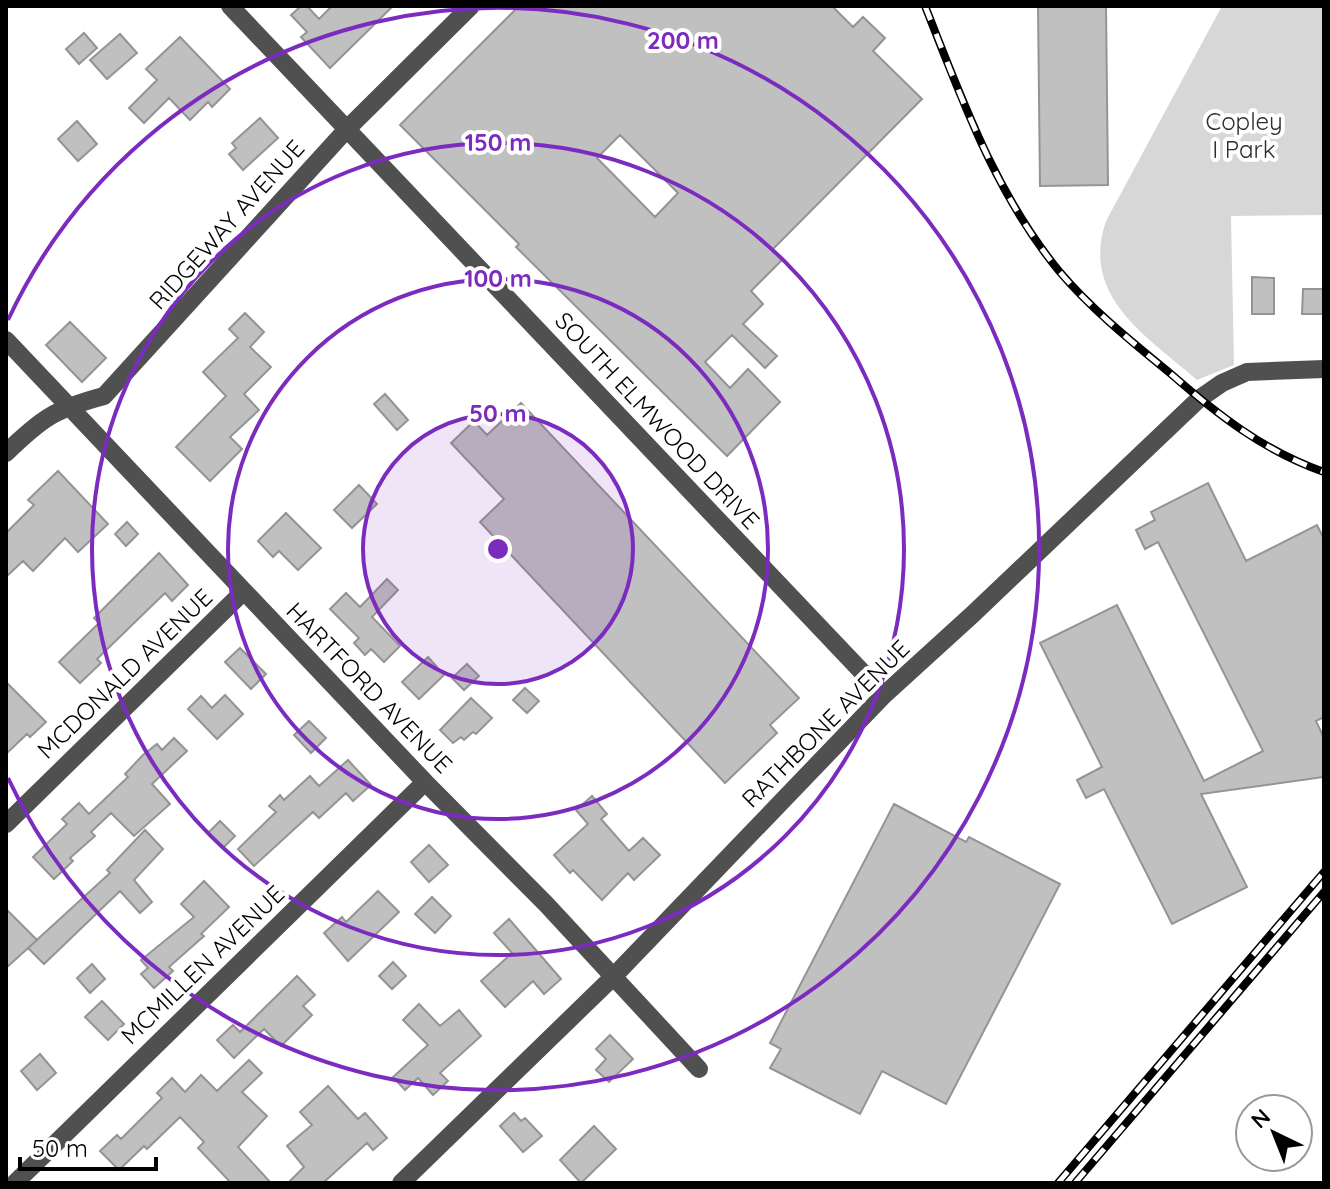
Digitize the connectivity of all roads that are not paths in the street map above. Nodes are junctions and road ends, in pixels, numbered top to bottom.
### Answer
1 (230, 6) edge
2 (471, 6) edge
3 (347, 129) junction
4 (6, 340) edge
5 (1324, 369) edge
6 (67, 406) junction
7 (6, 453) edge
8 (243, 592) junction
9 (884, 695) junction
10 (425, 782) junction
11 (6, 824) edge
12 (613, 977) junction
13 (699, 1069) dead end
14 (15, 1183) edge
15 (401, 1183) edge

1 - 3 street, SOUTH ELMWOOD DRIVE
2 - 3 street, RIDGEWAY AVENUE
3 - 6 street, RIDGEWAY AVENUE
3 - 9 street, SOUTH ELMWOOD DRIVE
4 - 6 street, HARTFORD AVENUE
5 - 9 street, RATHBONE AVENUE
6 - 7 street, RIDGEWAY AVENUE
6 - 8 street, HARTFORD AVENUE
8 - 10 street, HARTFORD AVENUE
8 - 11 street, MCDONALD AVENUE
9 - 12 street, RATHBONE AVENUE
10 - 12 street, HARTFORD AVENUE
10 - 14 street, MCMILLEN AVENUE
12 - 13 street, HARTFORD AVENUE
12 - 15 street, RATHBONE AVENUE

